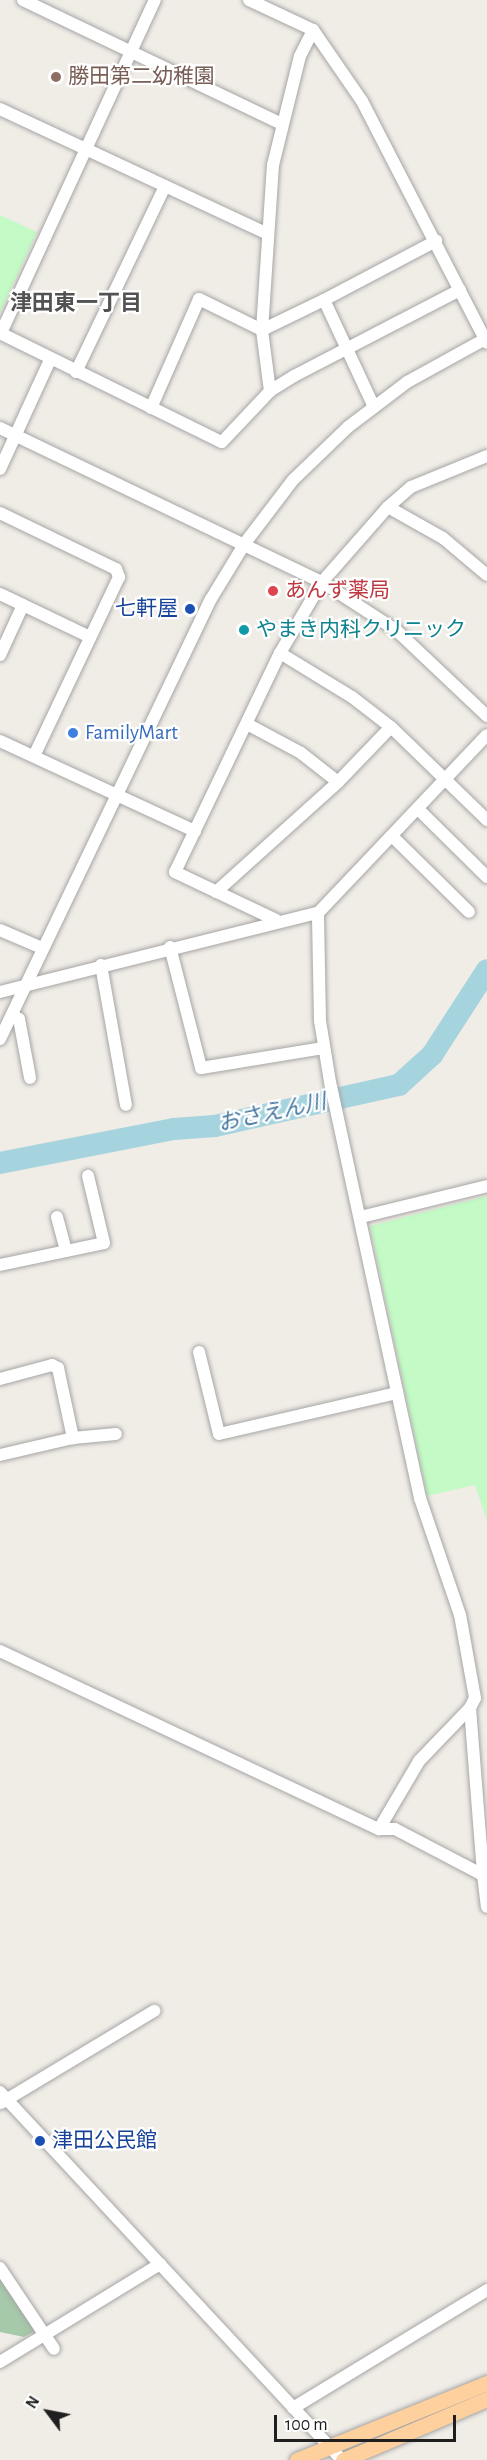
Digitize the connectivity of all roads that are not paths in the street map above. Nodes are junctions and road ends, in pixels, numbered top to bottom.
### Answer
1 (23, 0) edge
2 (155, 0) edge
3 (249, 0) edge
4 (313, 30) junction
5 (131, 51) junction
6 (1, 112) edge
7 (280, 123) junction
8 (84, 148) junction
9 (165, 186) junction
10 (266, 233) junction
11 (436, 241) junction
12 (460, 290) junction
13 (324, 300) junction
14 (262, 330) junction
15 (0, 333) edge
16 (486, 340) edge
17 (346, 350) junction
18 (50, 360) junction
19 (76, 372) junction
20 (270, 391) junction
21 (374, 406) junction
22 (151, 408) junction
23 (0, 428) edge
24 (15, 436) junction
25 (487, 456) edge
26 (0, 468) edge
27 (388, 507) junction
28 (0, 513) edge
29 (245, 543) junction
30 (487, 575) edge
31 (322, 582) junction
32 (0, 594) edge
33 (23, 605) junction
34 (90, 637) junction
35 (280, 653) junction
36 (0, 655) edge
37 (487, 716) edge
38 (247, 724) junction
39 (391, 727) junction
40 (487, 735) edge
41 (0, 741) edge
42 (34, 756) junction
43 (447, 779) junction
44 (338, 782) junction
45 (117, 795) junction
46 (418, 809) junction
47 (487, 820) edge
48 (195, 831) junction
49 (393, 836) junction
50 (487, 877) edge
51 (216, 892) junction
52 (469, 912) dead end
53 (318, 913) junction
54 (276, 920) junction
55 (0, 930) edge
56 (170, 947) junction
57 (42, 948) junction
58 (101, 965) junction
59 (24, 985) junction
60 (0, 992) edge
61 (12, 1015) junction
62 (0, 1039) edge
63 (323, 1048) junction
64 (30, 1078) dead end
65 (126, 1105) dead end
66 (88, 1176) dead end
67 (487, 1186) edge
68 (57, 1217) dead end
69 (361, 1217) junction
70 (66, 1251) junction
71 (0, 1265) edge
72 (198, 1352) dead end
73 (0, 1379) edge
74 (397, 1393) junction
75 (116, 1434) dead end
76 (73, 1438) junction
77 (0, 1455) edge
78 (0, 1651) edge
79 (470, 1708) junction
80 (483, 1812) edge
81 (379, 1829) junction
82 (485, 1875) edge
83 (487, 1907) edge
84 (154, 2011) dead end
85 (2, 2098) edge
86 (160, 2264) junction
87 (0, 2268) edge
88 (487, 2290) edge
89 (45, 2334) junction
90 (54, 2349) dead end
91 (0, 2362) edge
92 (487, 2383) edge
93 (487, 2399) edge
94 (293, 2408) junction
95 (328, 2448) junction
96 (297, 2460) edge
97 (343, 2460) edge

1 - 5 street
2 - 5 street
3 - 4 street
4 - 7 street
4 - 11 street
5 - 7 street
5 - 8 street
6 - 8 street
7 - 10 street
8 - 9 street
8 - 15 street
9 - 10 street
9 - 19 street
10 - 14 street
11 - 12 street
11 - 13 street
12 - 16 street
12 - 17 street
13 - 14 street
13 - 17 street
14 - 20 street
14 - 22 street
15 - 18 street
16 - 21 street
17 - 20 street
17 - 21 street
18 - 19 street
18 - 24 street
19 - 22 street
20 - 22 street
21 - 29 street
23 - 24 street
24 - 26 street
24 - 29 street
25 - 27 street
27 - 30 street
27 - 31 street
28 - 34 street
29 - 31 street
29 - 45 street
31 - 35 street
31 - 37 street
32 - 33 street
33 - 34 street
33 - 36 street
34 - 42 street
35 - 38 street
35 - 39 street
38 - 44 street
38 - 48 street
39 - 43 street
39 - 44 street
40 - 43 street
41 - 42 street
42 - 45 street
43 - 46 street
43 - 47 street
44 - 51 street
45 - 48 street
45 - 57 street
46 - 49 street
46 - 50 street
48 - 51 street
49 - 52 street
49 - 53 street
51 - 54 street
53 - 54 street
53 - 63 street
54 - 56 street
55 - 57 street
56 - 58 street
56 - 63 street
57 - 59 street
58 - 59 street
58 - 65 street
59 - 60 street
59 - 61 street
61 - 62 street
61 - 64 street
63 - 69 street
66 - 70 street
67 - 69 street
68 - 70 street
69 - 74 street
70 - 71 street
72 - 74 street
73 - 76 street
74 - 79 street
75 - 76 street
76 - 77 street
78 - 81 street
79 - 80 street
79 - 81 street
80 - 82 street
81 - 82 street
82 - 83 street
84 - 85 street
85 - 86 street
86 - 89 street
86 - 94 street
87 - 89 street
88 - 94 street
89 - 90 street
89 - 91 street
92 - 95 main road
93 - 97 main road
94 - 95 street
95 - 96 main road
95 - 97 street

